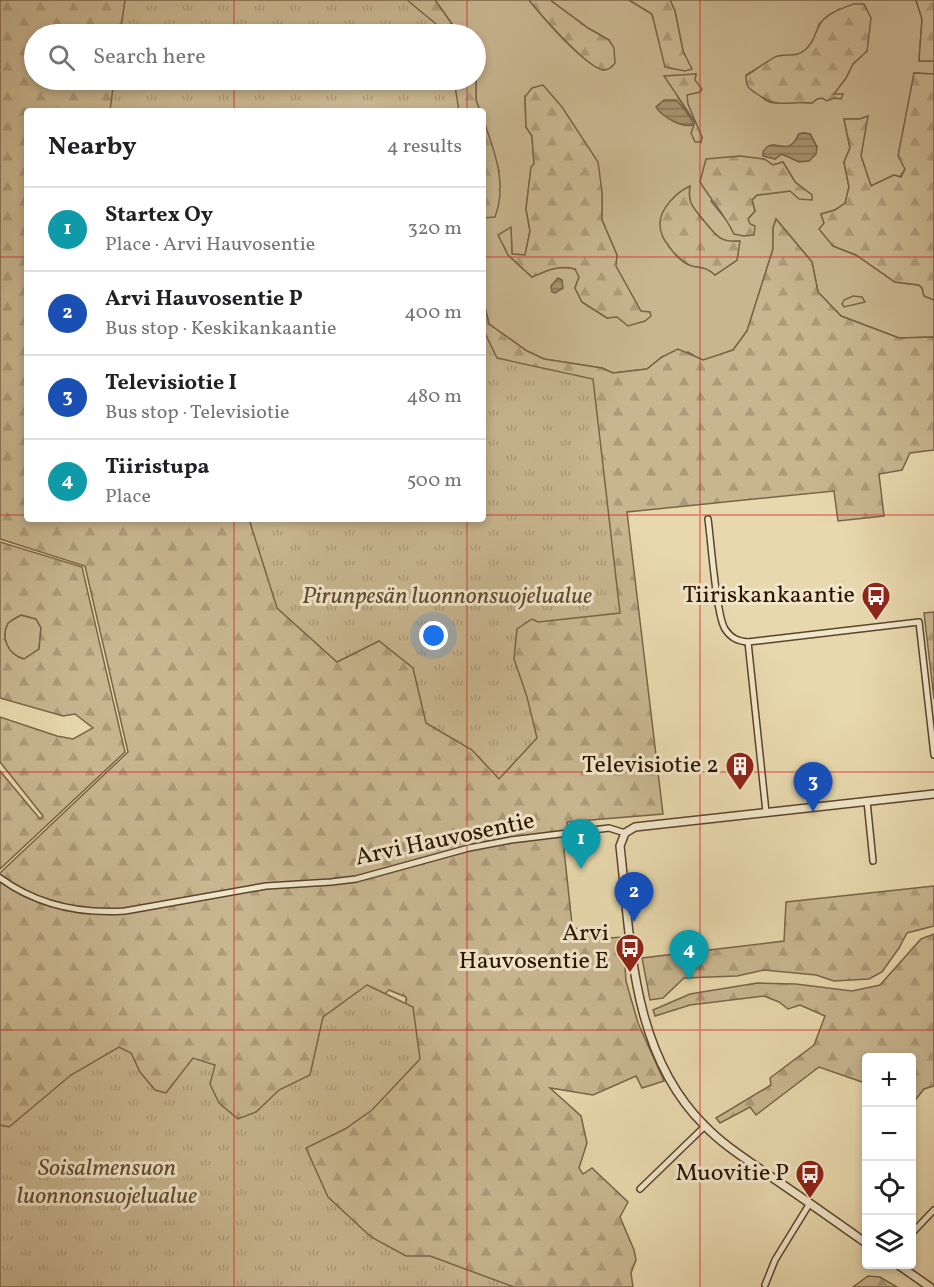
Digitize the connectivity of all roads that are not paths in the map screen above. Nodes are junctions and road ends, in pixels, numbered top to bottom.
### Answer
1 (708, 519) dead end
2 (748, 642) junction
3 (934, 755) edge
4 (934, 794) edge
5 (867, 801) junction
6 (766, 812) junction
7 (625, 833) junction
8 (873, 861) dead end
9 (0, 878) edge
10 (705, 1126) junction
11 (640, 1189) dead end
12 (810, 1203) junction
13 (934, 1210) edge
14 (916, 1229) edge
15 (862, 1239) edge
16 (904, 1269) edge
17 (765, 1285) dead end
18 (930, 1287) edge

1 - 2 street
2 - 3 street
2 - 6 street
4 - 5 street
5 - 6 street
5 - 8 street
6 - 7 street
7 - 9 street, Arvi Hauvosentie
7 - 10 street
10 - 11 street
10 - 12 street
12 - 15 street
12 - 17 street
13 - 14 street
16 - 18 street

